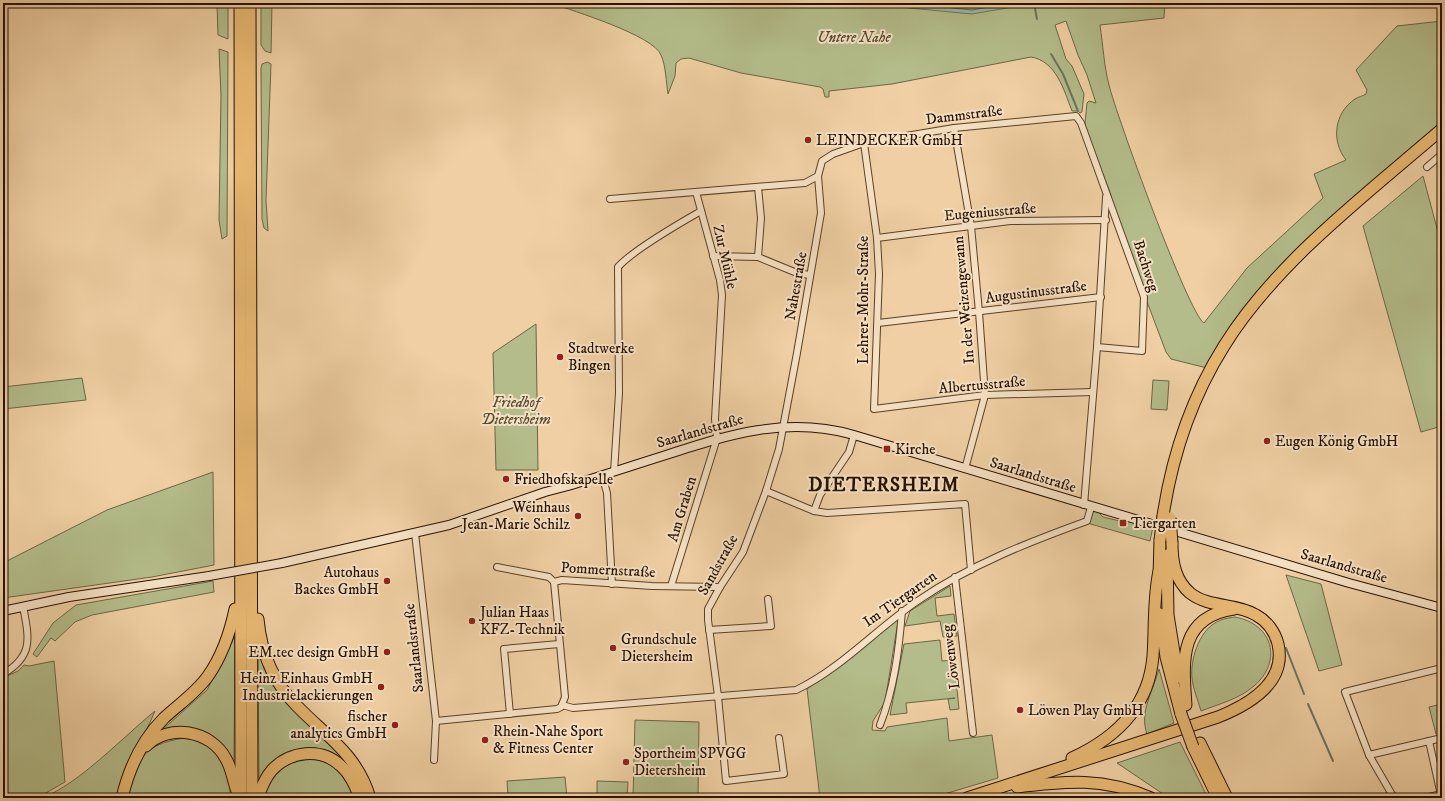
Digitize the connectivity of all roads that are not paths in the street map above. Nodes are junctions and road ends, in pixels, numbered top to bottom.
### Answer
1 (240, 3) edge
2 (250, 3) edge
3 (1076, 116) joint
4 (954, 128) junction
5 (1442, 129) edge
6 (1442, 136) edge
7 (864, 143) junction
8 (833, 154) joint
9 (1442, 154) edge
10 (1427, 167) dead end
11 (818, 176) junction
12 (758, 187) junction
13 (696, 192) junction
14 (1106, 195) junction
15 (610, 199) dead end
16 (701, 211) junction
17 (1106, 220) junction
18 (971, 226) junction
19 (245, 236) junction
20 (877, 238) junction
21 (245, 248) junction
22 (713, 256) junction
23 (758, 257) junction
24 (810, 275) junction
25 (1100, 297) junction
26 (979, 312) junction
27 (878, 323) junction
28 (1097, 347) junction
29 (1093, 392) junction
30 (985, 395) junction
31 (874, 409) joint
32 (783, 426) junction
33 (854, 435) junction
34 (717, 438) junction
35 (965, 469) junction
36 (614, 472) junction
37 (602, 476) junction
38 (766, 491) junction
39 (1087, 506) junction
40 (814, 512) junction
41 (1167, 517) junction
42 (415, 533) junction
43 (1167, 542) junction
44 (252, 560) junction
45 (497, 566) dead end
46 (971, 570) junction
47 (1159, 571) junction
48 (240, 576) junction
49 (955, 577) junction
50 (554, 582) junction
51 (612, 584) junction
52 (671, 586) junction
53 (720, 587) junction
54 (768, 599) dead end
55 (23, 606) junction
56 (1442, 608) edge
57 (1246, 610) junction
58 (3, 611) edge
59 (902, 612) junction
60 (709, 630) junction
61 (559, 644) junction
62 (1442, 668) edge
63 (3, 674) edge
64 (718, 696) junction
65 (562, 706) junction
66 (1185, 710) junction
67 (510, 714) junction
68 (436, 721) junction
69 (880, 725) dead end
70 (973, 733) dead end
71 (779, 738) dead end
72 (1442, 738) edge
73 (1429, 741) junction
74 (1196, 745) junction
75 (1369, 755) junction
76 (136, 759) junction
77 (434, 760) dead end
78 (1019, 781) junction
79 (988, 791) junction
80 (1442, 794) edge
81 (122, 798) edge
82 (240, 798) edge
83 (252, 798) edge
84 (258, 798) edge
85 (360, 798) edge
86 (370, 798) edge
87 (967, 798) edge
88 (1151, 798) edge
89 (1218, 798) edge
90 (1228, 798) edge
91 (1394, 798) edge
92 (1424, 798) edge

1 - 19 highway
2 - 19 highway
3 - 4 street, Dammstraße
3 - 14 street, Bachweg
4 - 7 street, Dammstraße
4 - 18 street, In der Weizengewann
5 - 41 highway
6 - 41 highway
7 - 8 street, Dammstraße
7 - 20 street, Lehrer-Mohr-Straße
8 - 11 street, Nahestraße
9 - 10 street
11 - 12 street
11 - 24 street, Nahestraße
12 - 13 street
12 - 23 street
13 - 15 street
13 - 16 street, Zur Mühle
14 - 17 street, Bachweg
14 - 28 street, Bachweg
16 - 22 street, Zur Mühle
16 - 36 street
17 - 18 street, Eugeniusstraße
17 - 25 street, Bachweg
18 - 20 street, Eugeniusstraße
18 - 26 street, In der Weizengewann
19 - 21 highway
20 - 27 street, Lehrer-Mohr-Straße
21 - 44 highway
21 - 48 highway
22 - 23 street
22 - 34 street, Zur Mühle
23 - 24 street
24 - 32 street, Nahestraße
25 - 26 street, Augustinusstraße
25 - 28 street, Bachweg
26 - 27 street, Augustinusstraße
26 - 30 street, In der Weizengewann
27 - 31 street, Lehrer-Mohr-Straße
28 - 29 street, Bachweg
29 - 30 street, Albertusstraße
29 - 39 street, Bachweg
30 - 31 street, Albertusstraße
30 - 35 street, In der Weizengewann
32 - 33 main road, Saarlandstraße
32 - 34 main road, Saarlandstraße
32 - 38 street, Sandstraße
33 - 35 main road, Saarlandstraße
33 - 40 street
34 - 36 main road, Saarlandstraße
34 - 52 street, Am Graben
35 - 39 main road, Saarlandstraße
36 - 37 main road, Saarlandstraße
37 - 42 main road, Saarlandstraße
37 - 51 street
38 - 40 street
38 - 53 street, Sandstraße
39 - 46 street, Im Tiergarten
39 - 56 main road, Saarlandstraße
40 - 46 street
41 - 43 highway, bridge
42 - 55 main road, Saarlandstraße, bridge
42 - 68 street, Saarlandstraße
43 - 47 highway
43 - 57 highway
43 - 66 highway
44 - 83 highway
44 - 86 highway
45 - 50 street, Pommernstraße
46 - 49 street, Im Tiergarten
47 - 66 highway
47 - 78 highway
48 - 76 highway
48 - 82 highway
49 - 59 street, Im Tiergarten
49 - 70 street, Löwenweg
50 - 51 street, Pommernstraße
50 - 61 street
51 - 52 street, Pommernstraße
52 - 53 street, Pommernstraße
53 - 60 street, Sandstraße
54 - 60 street
55 - 58 main road, Saarlandstraße
55 - 63 street
57 - 66 highway
57 - 78 highway
59 - 64 street, Im Tiergarten
59 - 69 street
60 - 64 street, Sandstraße
61 - 65 street
61 - 67 street
62 - 75 street
64 - 65 street
64 - 71 street, Sandstraße
65 - 67 street
66 - 74 highway
67 - 68 street
68 - 77 street, Saarlandstraße
72 - 73 street
73 - 75 street
73 - 80 street
74 - 89 highway
74 - 90 highway
75 - 91 street
76 - 81 highway
76 - 82 highway
78 - 79 highway
79 - 87 highway
79 - 88 highway
80 - 92 street
84 - 85 highway

